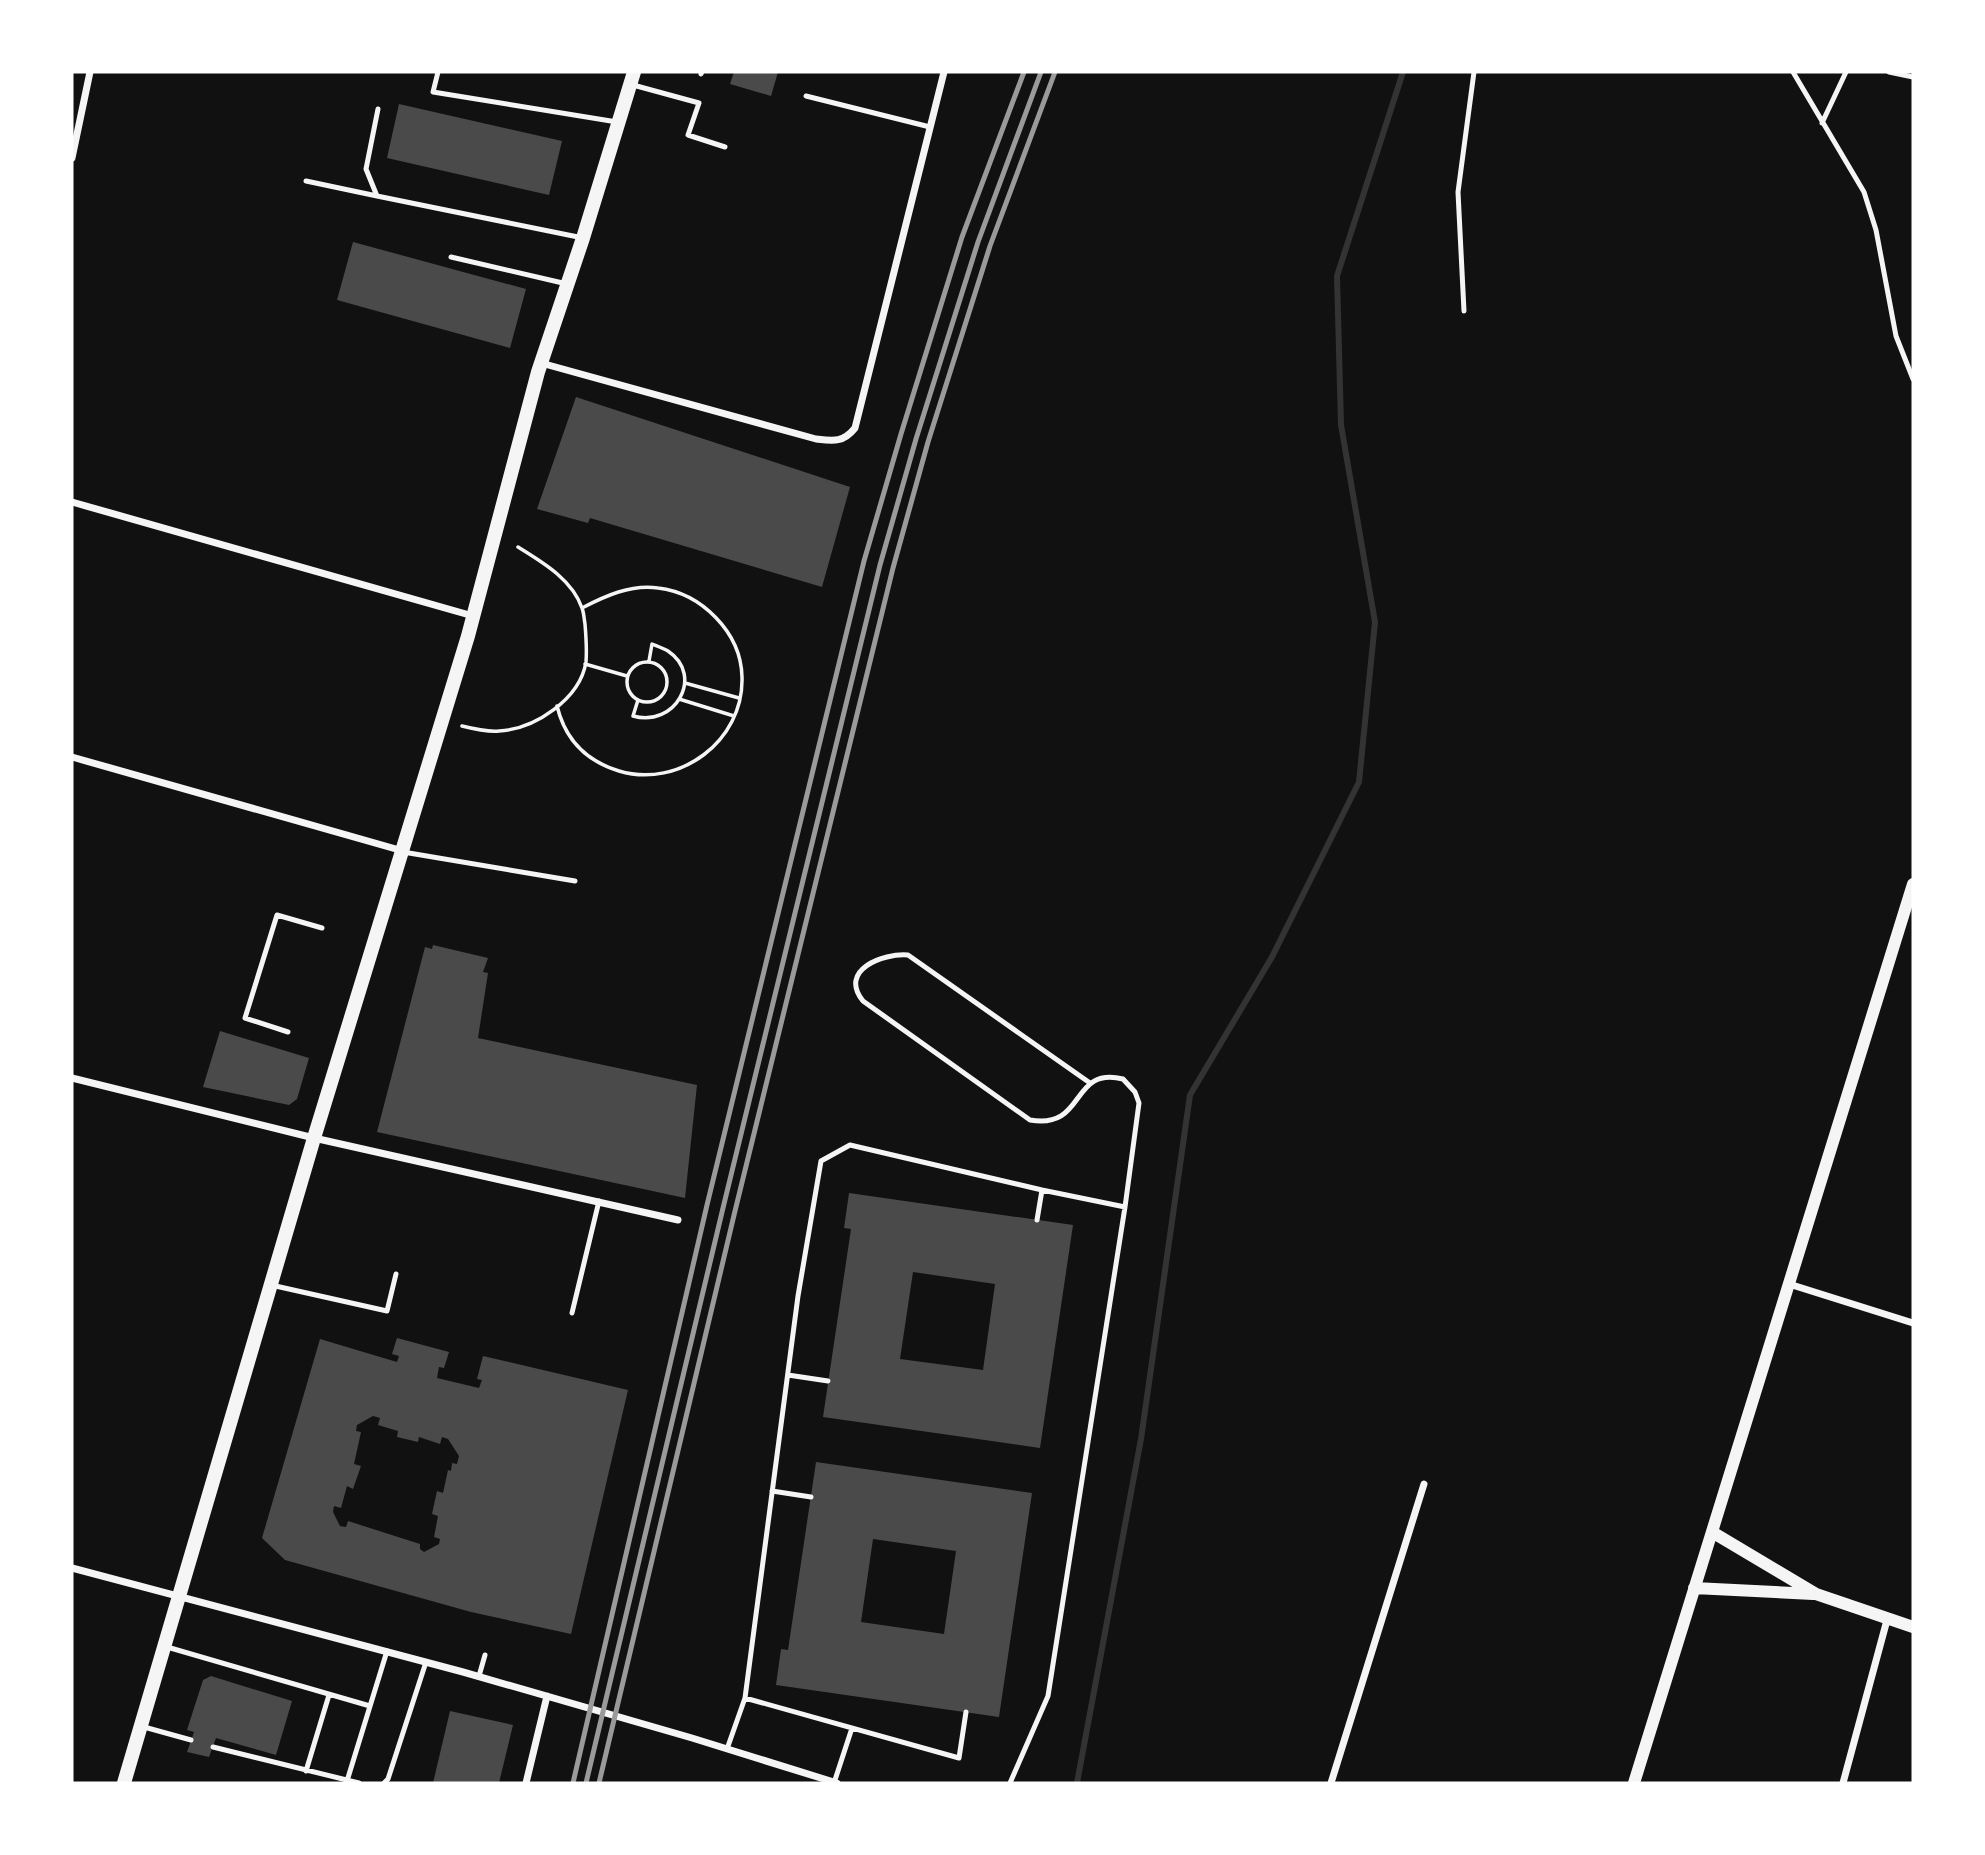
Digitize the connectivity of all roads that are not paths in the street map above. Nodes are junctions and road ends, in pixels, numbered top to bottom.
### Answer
1 (90, 72) edge
2 (438, 72) edge
3 (944, 72) edge
4 (1474, 72) edge
5 (1793, 72) edge
6 (1846, 72) edge
7 (1889, 72) edge
8 (1913, 77) edge
9 (632, 78) edge
10 (806, 96) dead end
11 (378, 109) dead end
12 (619, 123) junction
13 (1822, 123) junction
14 (930, 127) junction
15 (725, 147) dead end
16 (72, 158) edge
17 (306, 181) dead end
18 (377, 196) junction
19 (583, 238) junction
20 (451, 257) dead end
21 (567, 284) junction
22 (1464, 311) dead end
23 (541, 363) junction
24 (1913, 379) edge
25 (72, 502) edge
26 (474, 616) junction
27 (72, 757) edge
28 (403, 852) junction
29 (575, 881) dead end
30 (1913, 884) edge
31 (322, 928) dead end
32 (288, 1032) dead end
33 (72, 1078) edge
34 (1090, 1083) junction
35 (314, 1138) junction
36 (1042, 1190) junction
37 (599, 1201) junction
38 (1125, 1207) junction
39 (678, 1220) dead end
40 (1037, 1220) dead end
41 (396, 1274) dead end
42 (1789, 1284) junction
43 (271, 1285) junction
44 (572, 1313) dead end
45 (1913, 1323) edge
46 (788, 1375) junction
47 (828, 1381) dead end
48 (1424, 1484) dead end
49 (772, 1491) junction
50 (811, 1497) dead end
51 (1712, 1532) junction
52 (72, 1568) edge
53 (1694, 1588) junction
54 (1816, 1594) junction
55 (179, 1598) junction
56 (1887, 1620) junction
57 (1913, 1627) edge
58 (164, 1646) junction
59 (387, 1651) junction
60 (485, 1655) dead end
61 (426, 1662) junction
62 (479, 1676) junction
63 (329, 1695) junction
64 (547, 1696) junction
65 (745, 1698) junction
66 (370, 1706) junction
67 (966, 1712) dead end
68 (141, 1726) junction
69 (852, 1728) junction
70 (191, 1740) dead end
71 (213, 1747) dead end
72 (727, 1749) junction
73 (306, 1771) junction
74 (347, 1781) junction
75 (124, 1783) edge
76 (359, 1783) edge
77 (384, 1783) edge
78 (526, 1783) edge
79 (835, 1783) edge
80 (1010, 1783) edge
81 (1331, 1783) edge
82 (1634, 1783) edge
83 (1843, 1783) edge

1 - 16 street
2 - 12 lane
3 - 14 street
4 - 22 lane
5 - 13 lane
6 - 13 lane
7 - 8 lane
9 - 12 main road
9 - 15 lane
10 - 14 lane
11 - 18 lane
12 - 19 main road
13 - 24 lane
14 - 23 street
17 - 18 lane
18 - 19 lane
19 - 21 main road
20 - 21 lane
21 - 23 main road
23 - 26 main road
25 - 26 street
26 - 28 main road
27 - 28 street
28 - 29 lane
28 - 35 main road
30 - 42 street
31 - 32 lane
33 - 35 street
34 - 34 lane
34 - 38 lane
35 - 37 street
35 - 43 main road
36 - 38 lane
36 - 40 lane
36 - 46 lane
37 - 39 street
37 - 44 lane
38 - 80 lane
41 - 43 lane
42 - 45 street
42 - 51 street
43 - 55 main road
46 - 47 lane
46 - 49 lane
48 - 81 street
49 - 50 lane
49 - 65 lane
51 - 53 street
51 - 54 street
52 - 55 street
53 - 54 street
53 - 82 street
54 - 56 street
55 - 58 main road
55 - 59 street
56 - 57 street
56 - 83 street
58 - 63 lane
58 - 68 main road
59 - 61 street
59 - 66 lane
60 - 62 lane
61 - 62 street
61 - 77 lane
62 - 64 street
63 - 66 lane
63 - 73 lane
64 - 72 street
64 - 78 street
65 - 69 lane
65 - 72 lane
66 - 74 lane
67 - 69 lane
68 - 70 lane
68 - 75 main road
69 - 79 lane
71 - 73 lane
72 - 79 street
73 - 74 lane
74 - 76 lane

